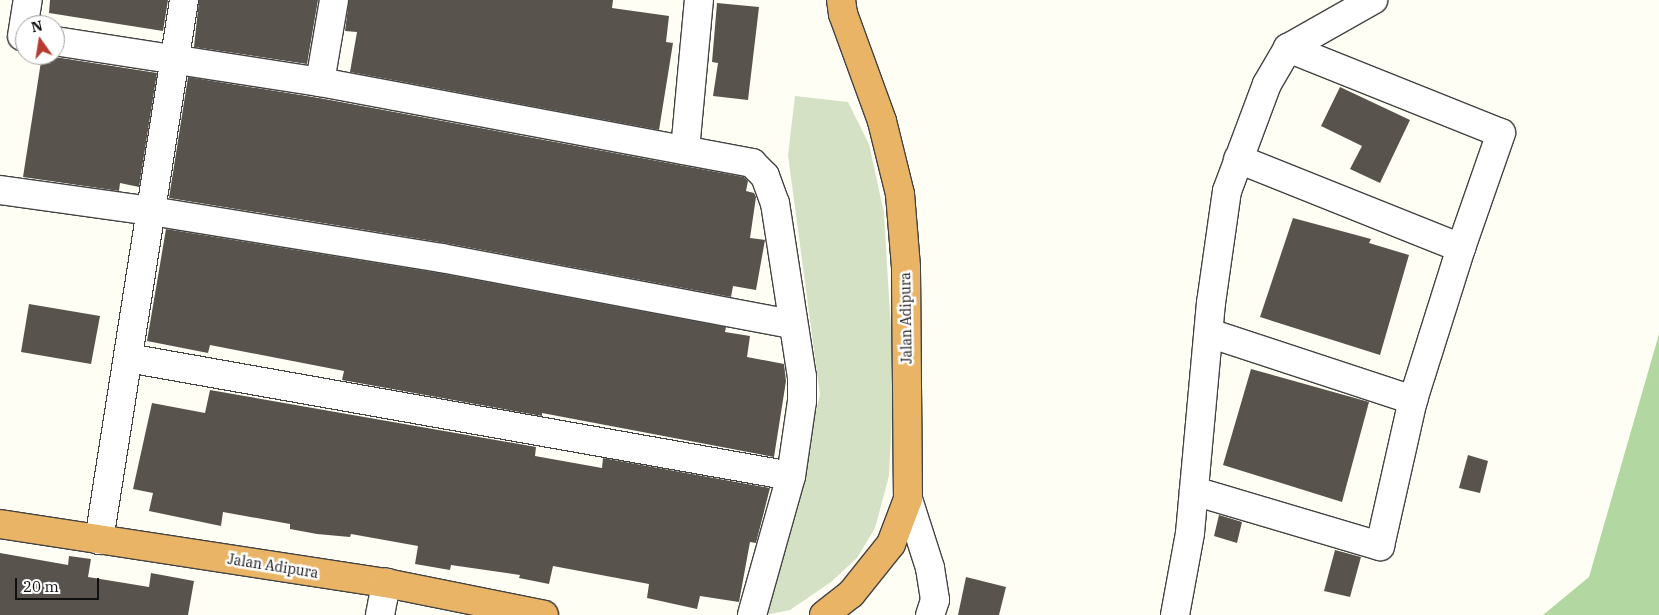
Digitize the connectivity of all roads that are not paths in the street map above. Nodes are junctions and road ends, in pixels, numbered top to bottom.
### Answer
1 (28, 0) edge
2 (184, 0) edge
3 (334, 0) edge
4 (699, 0) edge
5 (841, 0) edge
6 (1373, 0) edge
7 (23, 15) edge
8 (65, 42) edge
9 (1288, 48) junction
10 (174, 58) junction
11 (320, 82) junction
12 (685, 150) junction
13 (1238, 159) junction
14 (0, 190) edge
15 (151, 211) junction
16 (1461, 248) junction
17 (792, 324) junction
18 (1209, 333) junction
19 (128, 358) junction
20 (1413, 400) junction
21 (791, 476) junction
22 (1194, 491) junction
23 (908, 499) junction
24 (0, 524) edge
25 (99, 540) junction
26 (386, 583) junction
27 (380, 615) edge
28 (544, 615) edge
29 (752, 615) edge
30 (824, 615) edge
31 (930, 615) edge
32 (1175, 615) edge

1 - 7 street
2 - 10 street
3 - 11 street
4 - 12 street
5 - 23 highway, Jalan Adipura
6 - 9 street
8 - 10 street
9 - 13 street
9 - 16 street
10 - 11 street
10 - 15 street
11 - 12 street
12 - 17 street
13 - 16 street
13 - 18 street
14 - 15 street
15 - 17 street
15 - 19 street
16 - 20 street
17 - 21 street
18 - 20 street
18 - 22 street
19 - 21 street
19 - 25 street
20 - 22 street
21 - 29 street
22 - 32 street
23 - 30 highway, Jalan Adipura
23 - 31 street
24 - 25 highway, Jalan Adipura
25 - 26 highway, Jalan Adipura
26 - 27 street
26 - 28 highway, Jalan Adipura

